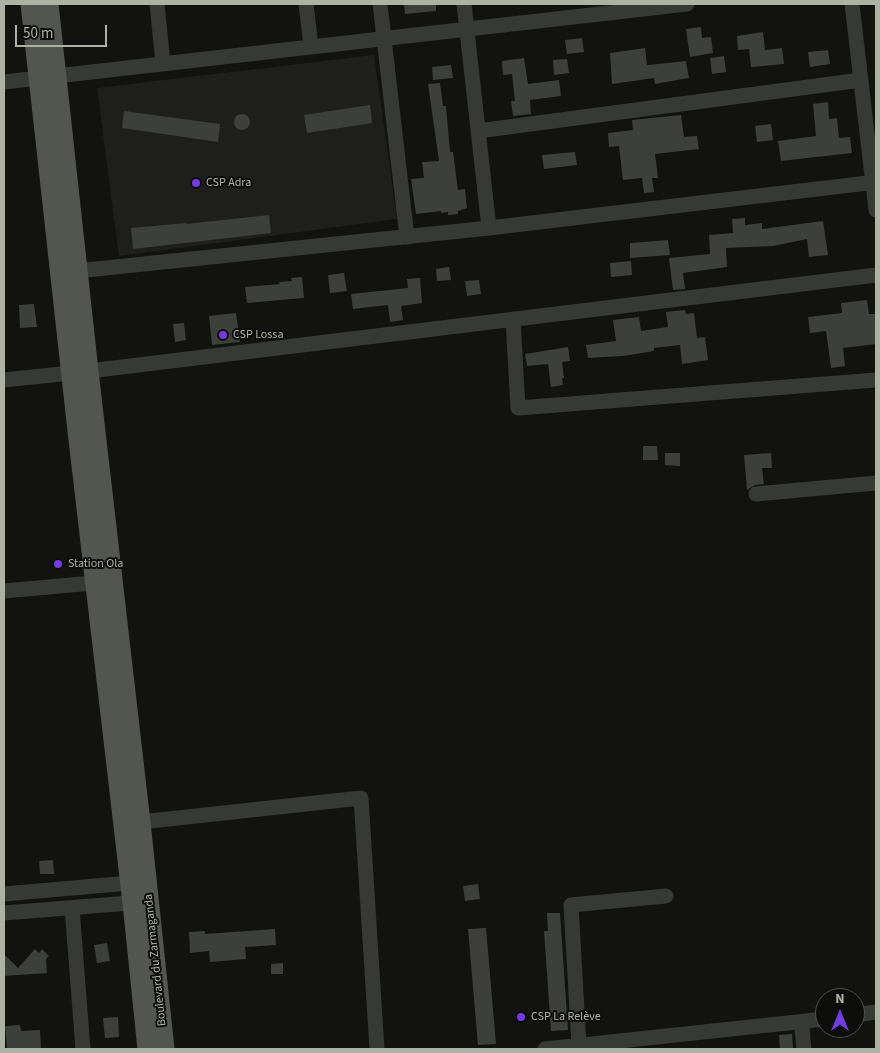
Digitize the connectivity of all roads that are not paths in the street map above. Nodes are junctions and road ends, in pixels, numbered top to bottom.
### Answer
1 (30, 4) edge
2 (49, 4) edge
3 (156, 4) edge
4 (306, 4) edge
5 (380, 4) edge
6 (464, 4) edge
7 (687, 4) edge
8 (852, 4) edge
9 (593, 9) edge
10 (467, 29) junction
11 (384, 38) junction
12 (311, 46) junction
13 (164, 63) junction
14 (48, 76) junction
15 (861, 80) junction
16 (4, 82) edge
17 (478, 131) junction
18 (875, 182) edge
19 (876, 210) edge
20 (489, 228) junction
21 (407, 237) junction
22 (70, 272) junction
23 (876, 274) edge
24 (513, 319) junction
25 (80, 372) junction
26 (4, 380) edge
27 (876, 380) edge
28 (876, 483) edge
29 (756, 494) dead end
30 (104, 582) junction
31 (4, 591) edge
32 (141, 822) junction
33 (141, 879) junction
34 (4, 894) edge
35 (666, 896) dead end
36 (141, 902) junction
37 (72, 908) junction
38 (4, 913) edge
39 (815, 1021) edge
40 (800, 1023) junction
41 (674, 1043) edge
42 (570, 1047) edge
43 (83, 1049) edge
44 (147, 1049) edge
45 (165, 1049) edge
46 (377, 1049) edge
47 (545, 1049) edge
48 (804, 1049) edge

1 - 14 main road
2 - 14 main road
3 - 13 street
4 - 12 street
5 - 11 street
6 - 10 street
7 - 9 street
8 - 15 street
9 - 10 street
10 - 11 street
10 - 17 street
11 - 12 street
11 - 21 street
12 - 13 street
13 - 14 street
14 - 16 street
14 - 22 main road
15 - 17 street
15 - 18 street
17 - 20 street
18 - 19 street
18 - 20 street
20 - 21 street
21 - 22 street
22 - 25 main road
23 - 24 street
24 - 25 street
24 - 27 street
25 - 26 street
25 - 30 main road
28 - 29 street
30 - 31 street
30 - 32 main road
30 - 33 main road
32 - 33 main road
32 - 46 street
33 - 34 street
33 - 36 main road
35 - 42 street
36 - 37 street
36 - 44 main road, Boulevard du Zarmaganda
36 - 45 main road, Boulevard du Zarmaganda
37 - 38 street
37 - 43 street
39 - 40 street
40 - 41 street
40 - 48 street
41 - 42 street
42 - 47 street

